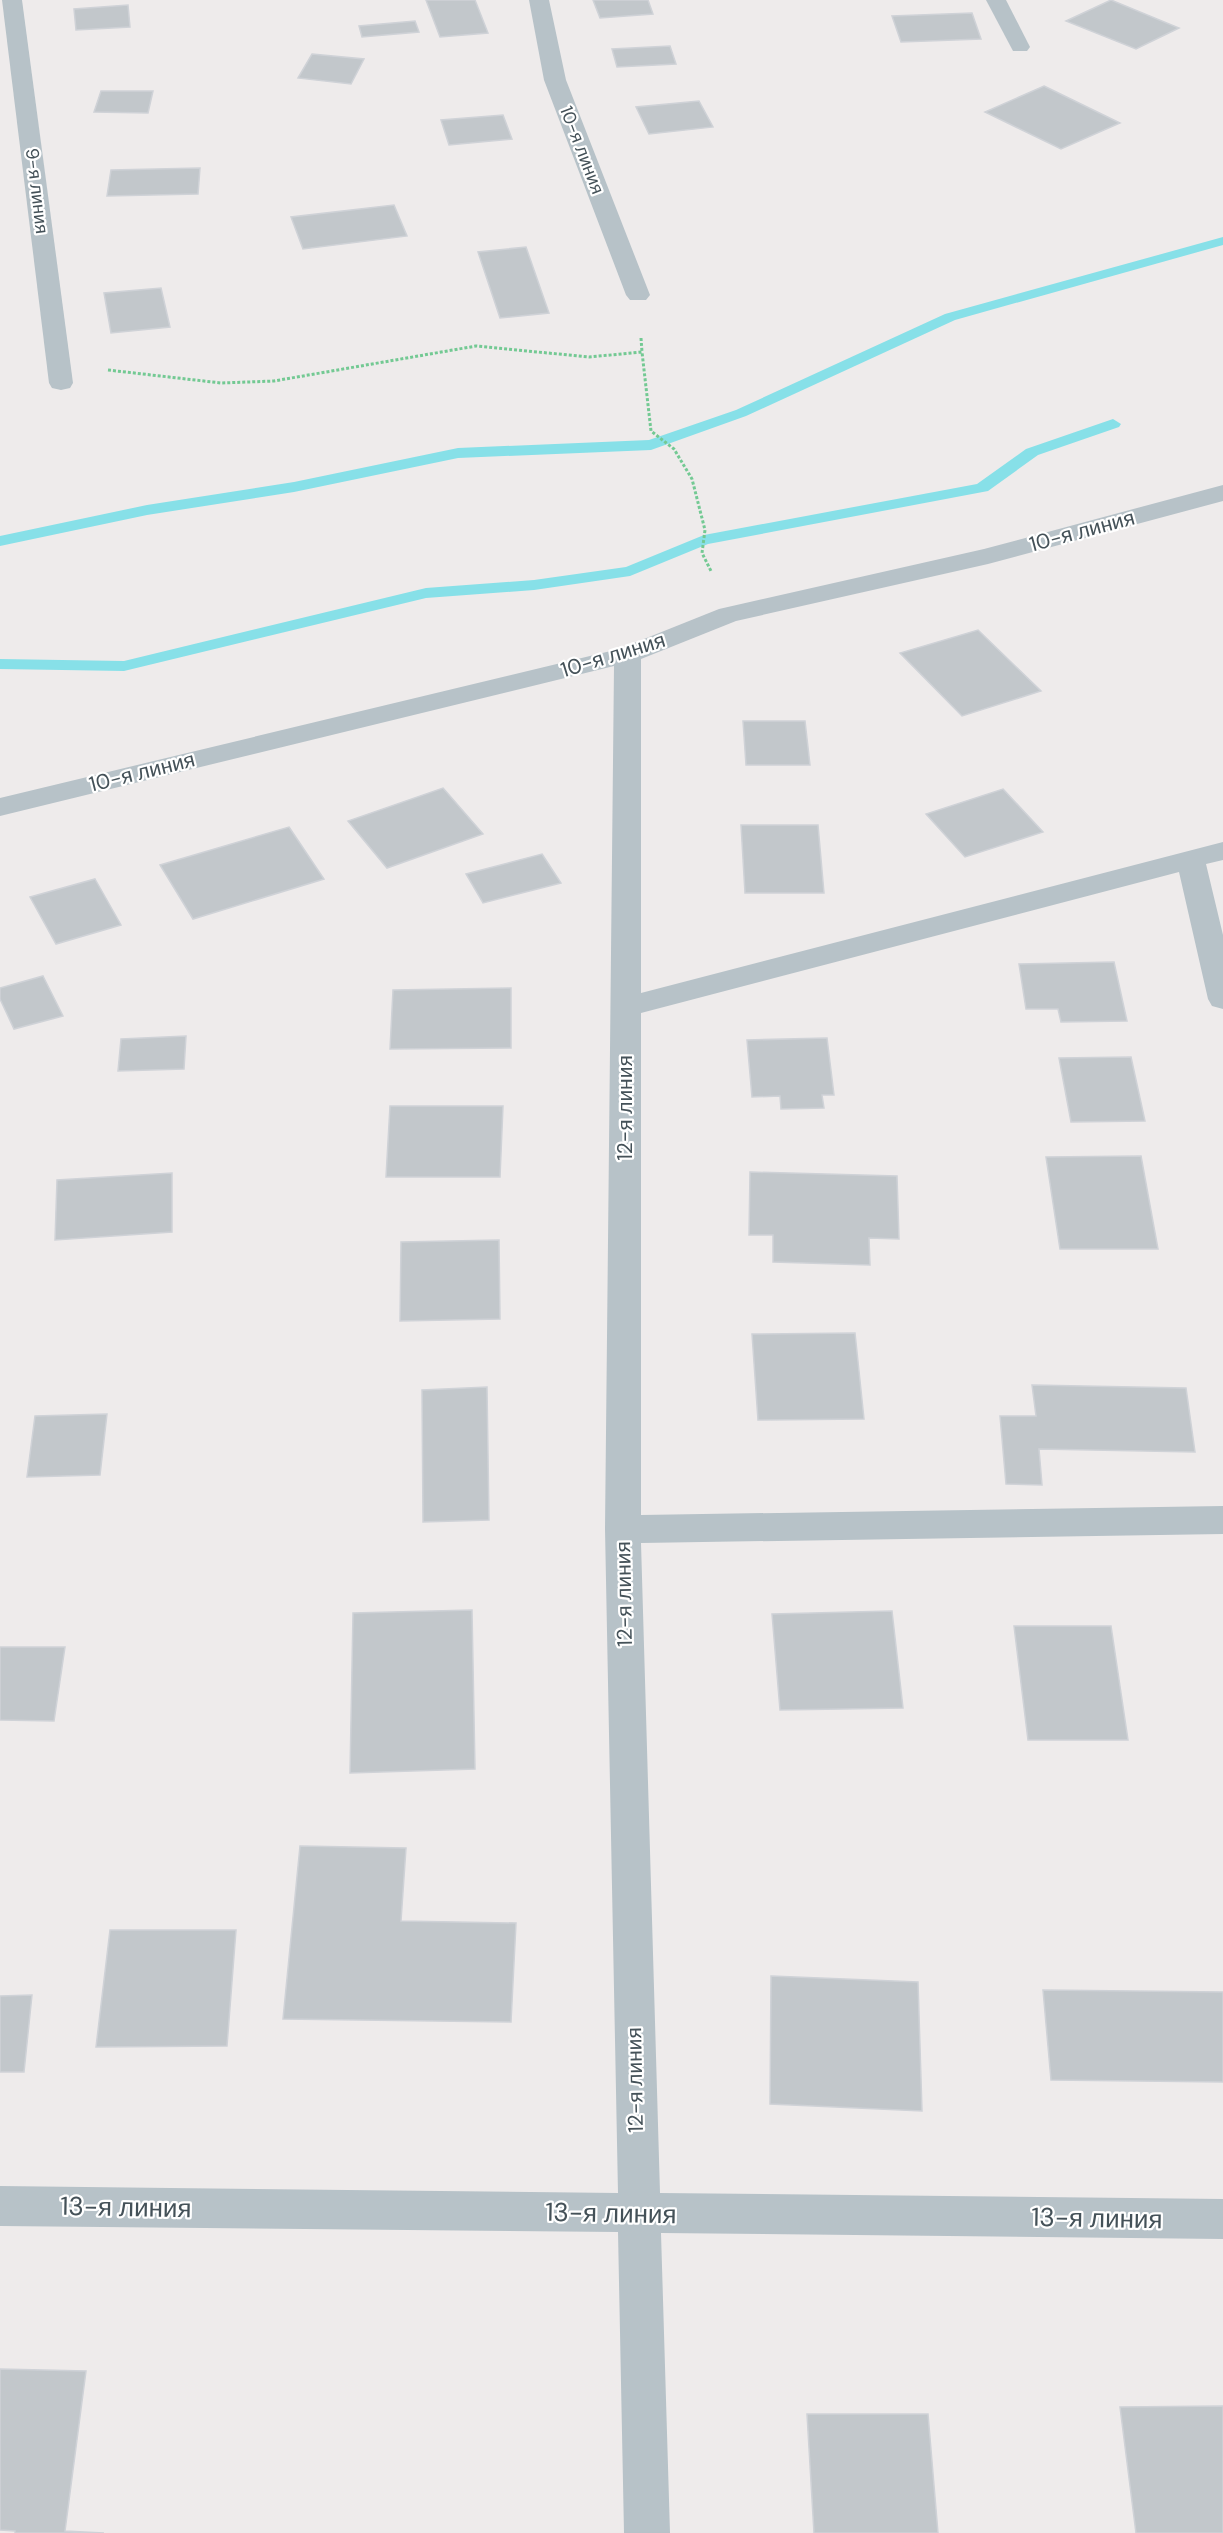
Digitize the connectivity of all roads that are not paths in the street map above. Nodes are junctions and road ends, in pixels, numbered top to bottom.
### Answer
1 (12, 0) edge
2 (539, 0) edge
3 (996, 0) edge
4 (1020, 47) dead end
5 (638, 295) dead end
6 (61, 383) dead end
7 (1223, 493) edge
8 (628, 655) junction
9 (0, 807) edge
10 (1223, 852) edge
11 (1191, 860) junction
12 (1223, 999) edge
13 (626, 1007) junction
14 (1223, 1520) edge
15 (623, 1529) junction
16 (0, 2206) edge
17 (638, 2213) junction
18 (1223, 2219) edge
19 (647, 2533) edge

1 - 6 street, 9-я линия
2 - 5 street, 10-я линия
3 - 4 street
7 - 8 street, 10-я линия
8 - 9 street, 10-я линия
8 - 13 street, 12-я линия
10 - 11 street
11 - 12 street
11 - 13 street
13 - 15 street, 12-я линия
14 - 15 street
15 - 17 street, 12-я линия
16 - 17 street, 13-я линия
17 - 18 street, 13-я линия
17 - 19 street, 12-я линия

